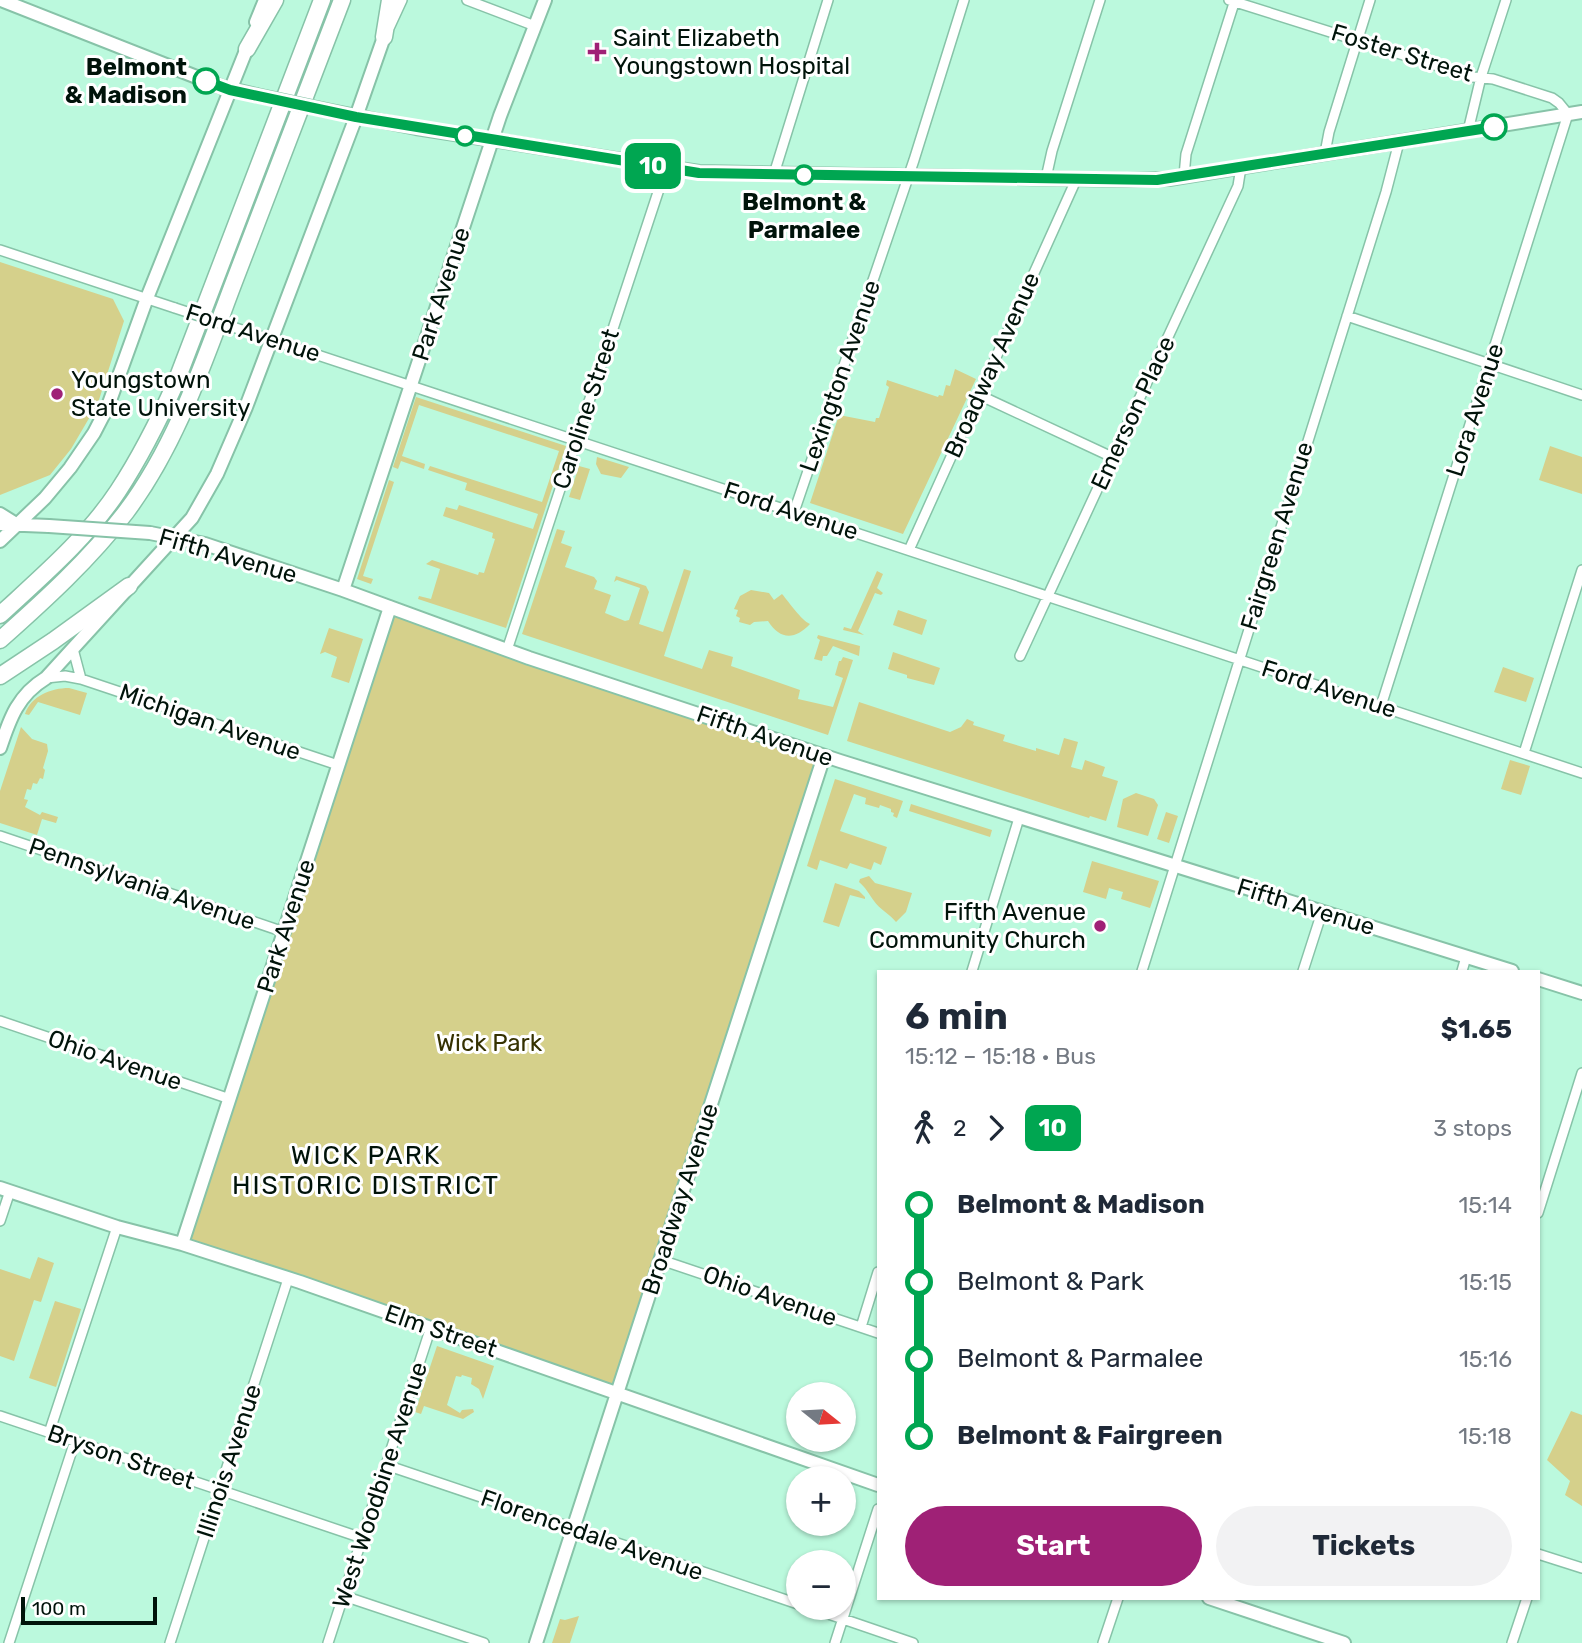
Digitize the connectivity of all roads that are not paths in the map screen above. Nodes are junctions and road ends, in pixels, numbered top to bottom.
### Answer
1 (265, 0) edge
2 (275, 0) edge
3 (322, 0) edge
4 (342, 0) edge
5 (390, 0) edge
6 (402, 0) edge
7 (467, 0) edge
8 (545, 0) edge
9 (828, 0) edge
10 (964, 0) edge
11 (1100, 0) edge
12 (1370, 0) edge
13 (1506, 0) edge
14 (1233, 1) edge
15 (9, 2) edge
16 (535, 26) junction
17 (384, 37) junction
18 (1358, 40) junction
19 (247, 49) junction
20 (1481, 77) junction
21 (230, 90) junction
22 (1582, 112) edge
23 (1568, 114) junction
24 (356, 117) junction
25 (1468, 131) junction
26 (492, 140) junction
27 (1399, 142) junction
28 (1325, 153) junction
29 (1241, 167) junction
30 (666, 168) junction
31 (774, 174) junction
32 (908, 176) junction
33 (1185, 176) junction
34 (1046, 178) junction
35 (1076, 180) junction
36 (0, 250) edge
37 (146, 298) junction
38 (1347, 317) junction
39 (271, 340) junction
40 (1490, 364) junction
41 (410, 385) junction
42 (979, 395) junction
43 (1582, 395) edge
44 (576, 440) junction
45 (1112, 457) junction
46 (794, 512) junction
47 (0, 514) edge
48 (0, 524) edge
49 (16, 524) junction
50 (175, 537) junction
51 (0, 541) edge
52 (909, 550) junction
53 (1582, 570) edge
54 (129, 586) junction
55 (344, 590) junction
56 (1048, 596) junction
57 (390, 607) junction
58 (0, 615) edge
59 (0, 640) edge
60 (73, 649) junction
61 (507, 650) junction
62 (1020, 656) dead end
63 (1239, 659) junction
64 (0, 676) edge
65 (46, 678) junction
66 (81, 679) junction
67 (1381, 706) junction
68 (0, 748) edge
69 (1524, 753) junction
70 (824, 756) junction
71 (338, 765) junction
72 (1582, 773) edge
73 (1019, 818) junction
74 (0, 836) edge
75 (1174, 866) junction
76 (1322, 912) junction
77 (284, 932) junction
78 (1466, 957) junction
79 (972, 970) edge
80 (1142, 970) edge
81 (1303, 970) edge
82 (1462, 970) edge
83 (1509, 970) edge
84 (1540, 980) edge
85 (1582, 993) edge
86 (0, 1021) edge
87 (1582, 1073) edge
88 (230, 1098) junction
89 (5, 1190) edge
90 (1540, 1207) edge
91 (0, 1221) edge
92 (117, 1227) junction
93 (183, 1244) junction
94 (661, 1259) junction
95 (877, 1275) edge
96 (288, 1279) junction
97 (431, 1327) junction
98 (862, 1327) junction
99 (877, 1333) edge
100 (617, 1395) junction
101 (0, 1416) edge
102 (49, 1433) junction
103 (75, 1441) junction
104 (386, 1465) junction
105 (877, 1485) edge
106 (220, 1490) junction
107 (877, 1511) edge
108 (573, 1528) junction
109 (362, 1538) junction
110 (1540, 1557) edge
111 (1582, 1568) edge
112 (856, 1578) edge
113 (344, 1595) junction
114 (786, 1600) edge
115 (1117, 1600) edge
116 (1215, 1600) edge
117 (1526, 1600) edge
118 (843, 1620) edge
119 (846, 1620) edge
120 (9, 1643) edge
121 (170, 1643) edge
122 (328, 1643) edge
123 (484, 1643) edge
124 (536, 1643) edge
125 (835, 1643) edge
126 (913, 1643) edge
127 (1103, 1643) edge
128 (1344, 1643) edge
129 (1512, 1643) edge

1 - 19 street
2 - 19 highway
3 - 58 highway
4 - 59 highway
5 - 17 highway
6 - 17 street
7 - 16 street
8 - 16 street, Park Avenue
9 - 31 street
10 - 32 street, Lexington Avenue
11 - 34 street
12 - 18 street
13 - 20 street
14 - 18 street, Foster Street
14 - 33 street
15 - 21 street
16 - 26 street, Park Avenue
17 - 24 street
18 - 20 street, Foster Street
18 - 28 street
19 - 21 street
20 - 23 street, Foster Street
20 - 25 street
21 - 24 street, bridge
21 - 37 street
22 - 23 street
23 - 25 street
23 - 40 street, Lora Avenue
24 - 26 street
24 - 39 street
25 - 27 street
26 - 30 street
26 - 41 street, Park Avenue
27 - 28 street
27 - 38 street, Fairgreen Avenue
28 - 29 street
29 - 33 street
29 - 45 street, Emerson Place
30 - 31 street
30 - 44 street, Caroline Street
31 - 32 street
32 - 34 street
32 - 46 street, Lexington Avenue
33 - 35 street
34 - 35 street
35 - 42 street, Broadway Avenue
36 - 37 street, Ford Avenue
37 - 39 street, Ford Avenue, bridge
37 - 49 street
38 - 40 street
38 - 63 street, Fairgreen Avenue
39 - 41 street, Ford Avenue
39 - 50 street
40 - 43 street
40 - 67 street, Lora Avenue
41 - 44 street, Ford Avenue
41 - 55 street, Park Avenue
42 - 45 street
42 - 52 street, Broadway Avenue
44 - 46 street, Ford Avenue
44 - 61 street, Caroline Street
45 - 56 street, Emerson Place
46 - 52 street, Ford Avenue
47 - 49 street, Fifth Avenue
48 - 49 street, Fifth Avenue
49 - 50 street, Fifth Avenue, bridge
49 - 51 street
50 - 54 street
50 - 55 street, Fifth Avenue
52 - 56 street, Ford Avenue
53 - 69 street
54 - 60 street
54 - 64 highway
55 - 57 street, Fifth Avenue
56 - 62 street, Emerson Place
56 - 63 street, Ford Avenue
57 - 61 street, Fifth Avenue
57 - 71 street, Park Avenue
60 - 65 street
60 - 66 street
61 - 70 street, Fifth Avenue
63 - 67 street, Ford Avenue
63 - 75 street, Fairgreen Avenue
65 - 66 street, Michigan Avenue
65 - 68 street
66 - 71 street, Michigan Avenue
67 - 69 street, Ford Avenue
69 - 72 street, Ford Avenue
70 - 73 street, Fifth Avenue
70 - 94 street, Broadway Avenue
71 - 77 street, Park Avenue
73 - 75 street, Fifth Avenue
73 - 79 street
74 - 77 street, Pennsylvania Avenue
75 - 76 street, Fifth Avenue
75 - 80 street, Fairgreen Avenue
76 - 78 street, Fifth Avenue
76 - 81 street
77 - 88 street, Park Avenue
78 - 82 street
78 - 83 street, Fifth Avenue
84 - 85 street
86 - 88 street, Ohio Avenue
87 - 90 street
88 - 93 street, Park Avenue
89 - 91 street
89 - 92 street, Elm Street
92 - 93 street, Elm Street
92 - 102 street
93 - 96 street, Elm Street
94 - 98 street, Ohio Avenue
94 - 100 street, Broadway Avenue
95 - 98 street
96 - 97 street, Elm Street
96 - 106 street, Illinois Avenue
97 - 100 street, Elm Street
97 - 104 street, West Woodbine Avenue
98 - 99 street, Ohio Avenue
100 - 105 street, Elm Street
100 - 108 street, Broadway Avenue
101 - 102 street, Bryson Street
102 - 103 street, Bryson Street
103 - 106 street, Bryson Street
103 - 120 street
104 - 108 street, Florencedale Avenue
104 - 109 street, West Woodbine Avenue
106 - 109 street, Bryson Street
106 - 121 street, Illinois Avenue
107 - 112 street
108 - 114 street, Florencedale Avenue
108 - 124 street, Broadway Avenue
109 - 113 street, West Woodbine Avenue
110 - 111 street
113 - 122 street, West Woodbine Avenue
113 - 123 street
115 - 127 street
116 - 128 street
117 - 129 street
118 - 125 street
119 - 126 street

